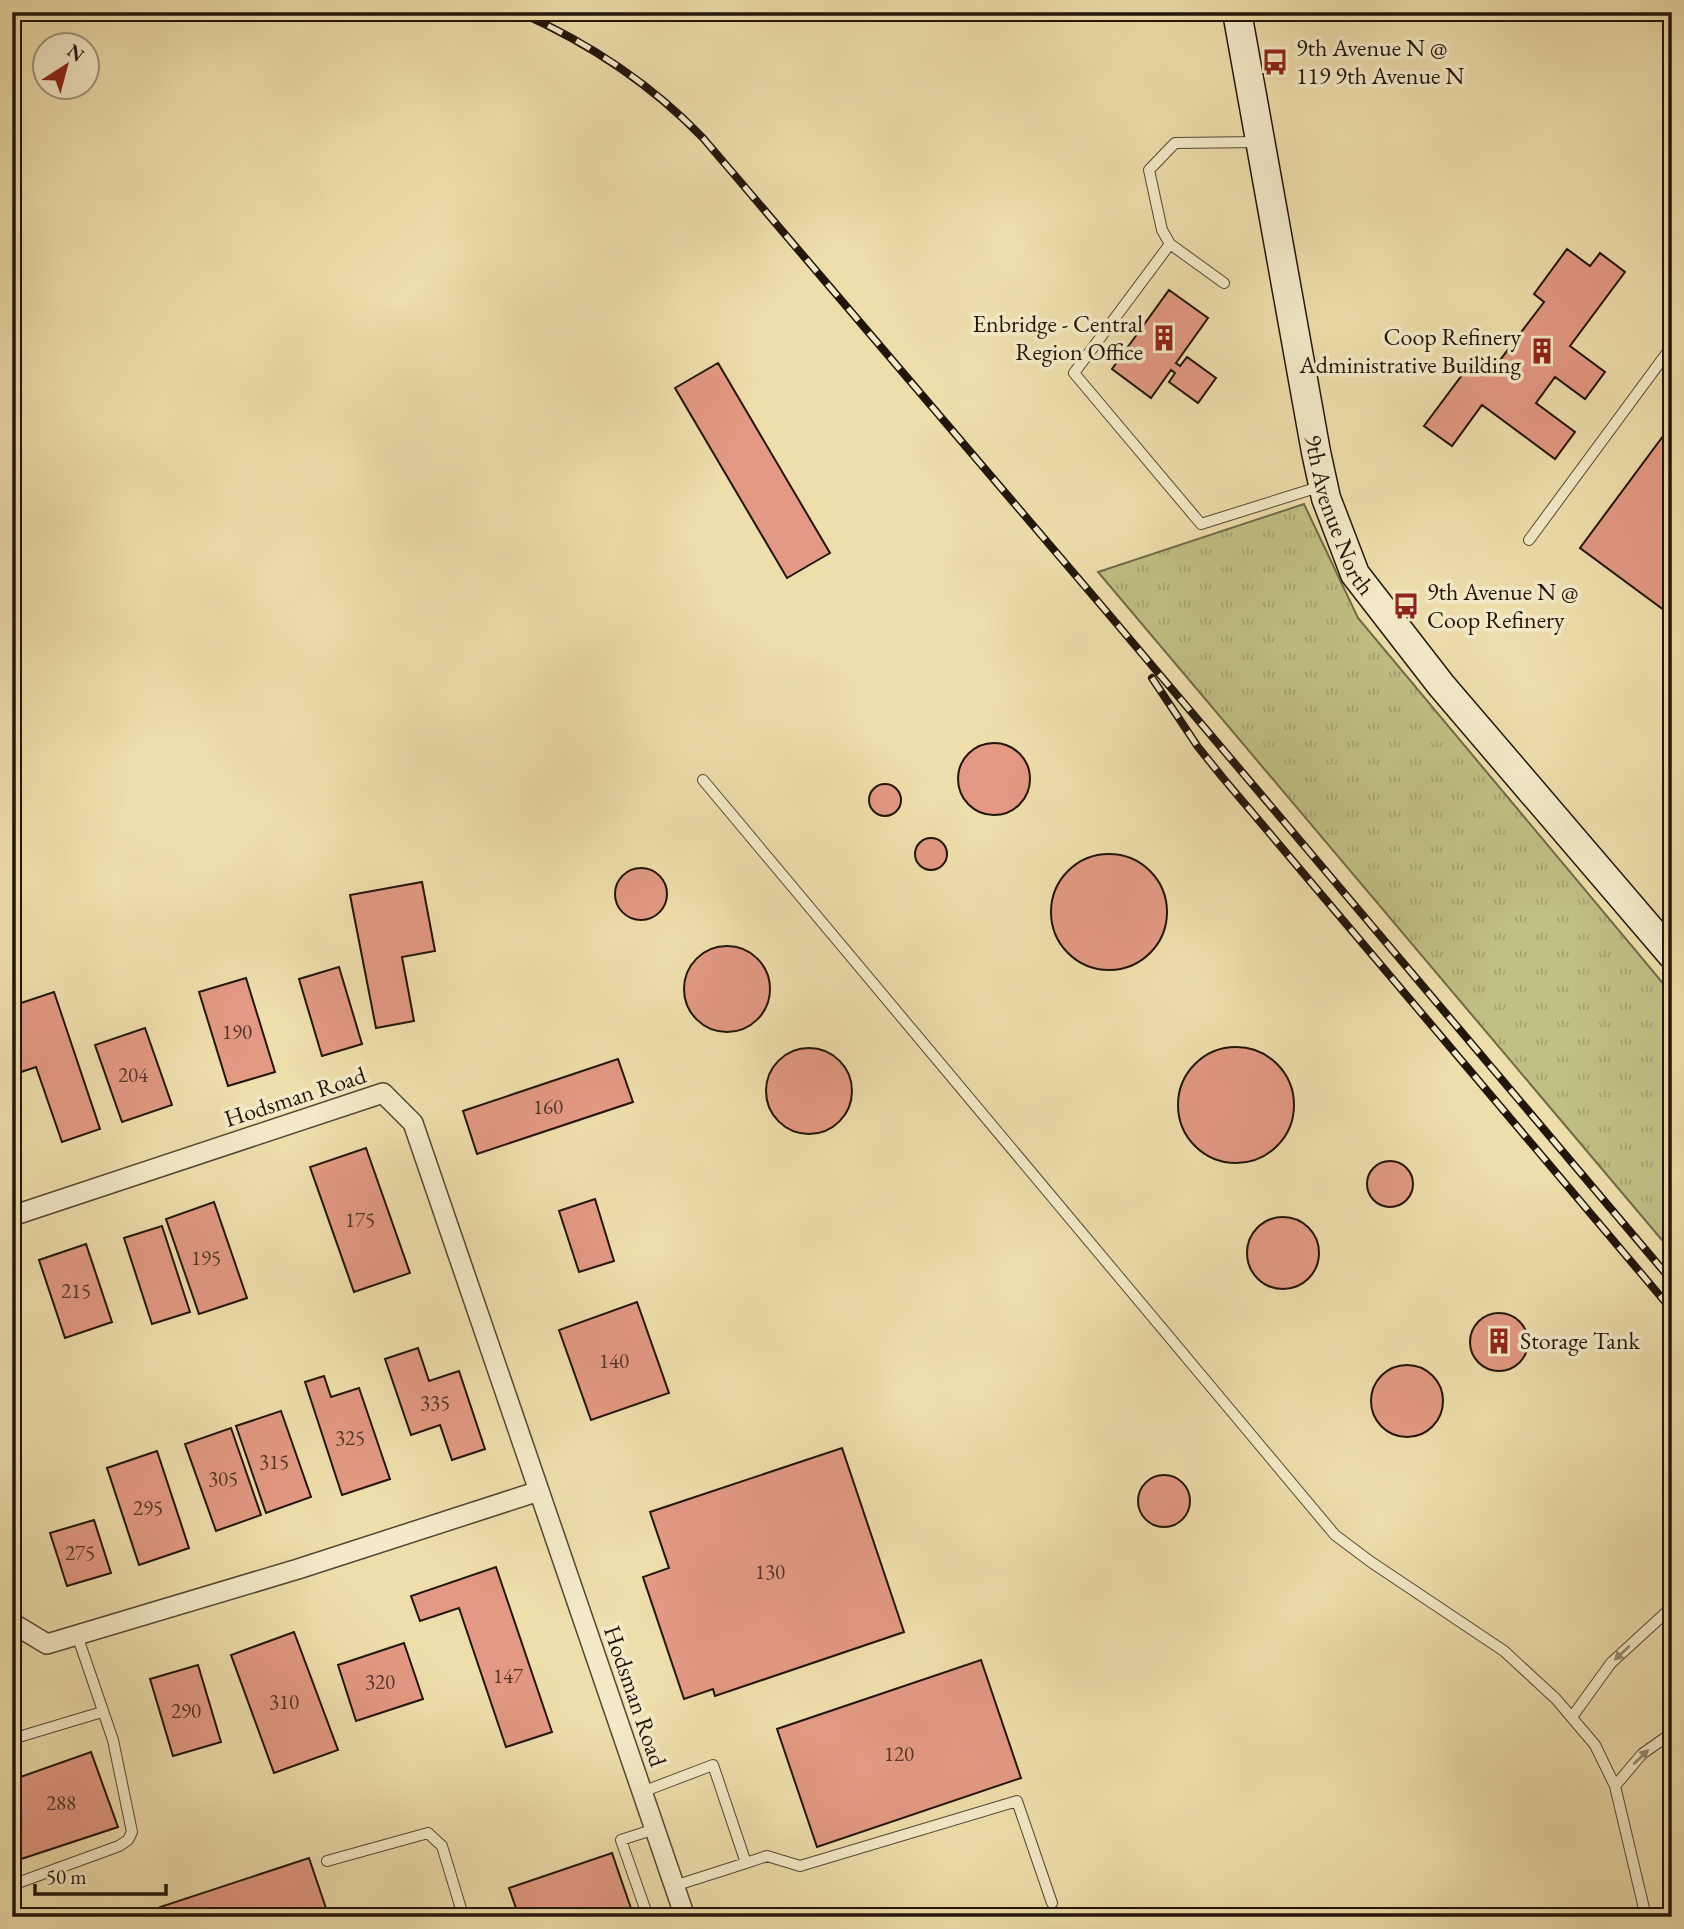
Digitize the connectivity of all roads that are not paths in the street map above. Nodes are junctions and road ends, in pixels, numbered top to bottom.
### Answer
1 (1237, 12) edge
2 (1260, 142) junction
3 (1170, 244) junction
4 (1224, 283) dead end
5 (1672, 346) edge
6 (1323, 486) junction
7 (1529, 540) dead end
8 (703, 780) dead end
9 (1672, 956) edge
10 (12, 1216) edge
11 (539, 1491) junction
12 (1672, 1607) edge
13 (12, 1623) edge
14 (77, 1635) junction
15 (102, 1712) junction
16 (1572, 1717) junction
17 (1672, 1733) edge
18 (12, 1739) edge
19 (1615, 1786) junction
20 (642, 1792) junction
21 (655, 1829) junction
22 (327, 1861) dead end
23 (746, 1863) junction
24 (12, 1885) edge
25 (674, 1886) junction
26 (1052, 1903) dead end
27 (463, 1914) edge
28 (447, 1917) edge
29 (648, 1917) edge
30 (685, 1917) edge
31 (1646, 1917) edge

1 - 2 street, 9th Avenue North
2 - 3 lane
2 - 6 street, 9th Avenue North
3 - 4 lane
3 - 6 lane
5 - 7 lane
6 - 9 street, 9th Avenue North
8 - 16 lane
10 - 11 street, Hodsman Road
11 - 14 street
11 - 20 street, Hodsman Road
12 -> 16 lane
13 - 14 street
14 - 15 lane
15 - 18 lane
15 - 24 lane
16 - 19 lane
19 -> 17 lane
19 - 31 lane
20 - 21 street, Hodsman Road
20 - 23 lane
21 - 25 street, Hodsman Road
21 - 29 lane
22 - 27 lane
23 - 25 lane
23 - 26 lane
25 - 30 street, Hodsman Road
27 - 28 lane

